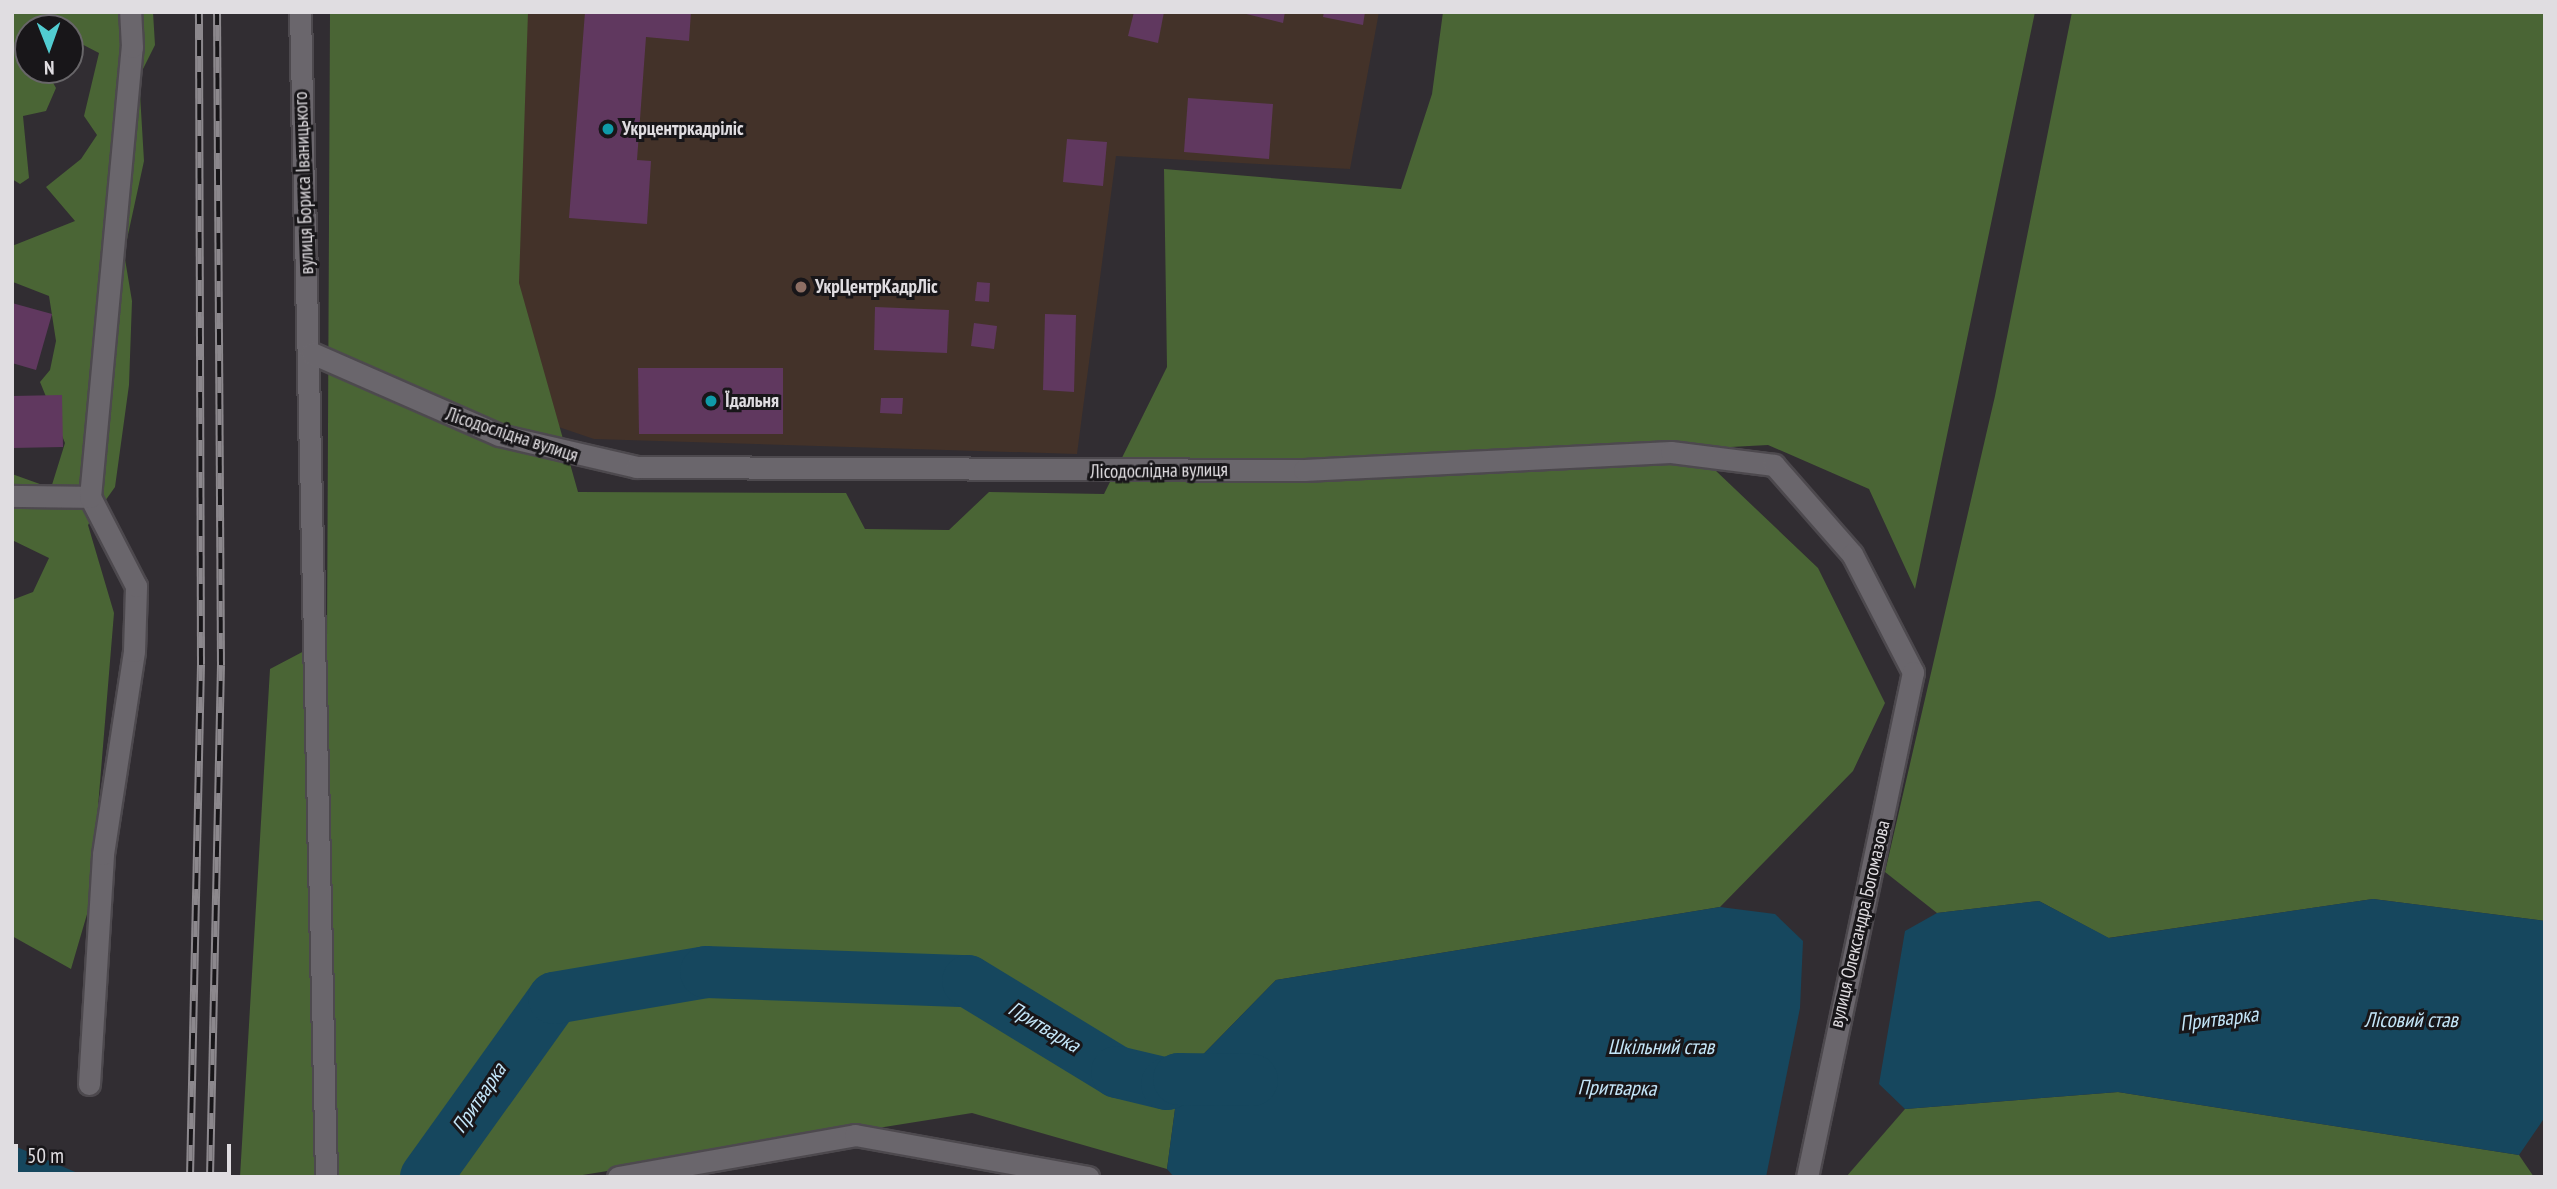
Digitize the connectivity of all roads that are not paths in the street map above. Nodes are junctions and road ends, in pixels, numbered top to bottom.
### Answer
1 (130, 12) edge
2 (300, 12) edge
3 (312, 353) junction
4 (12, 496) edge
5 (90, 497) junction
6 (1913, 672) joint
7 (89, 1084) dead end
8 (326, 1177) edge
9 (618, 1177) edge
10 (1088, 1177) edge
11 (1807, 1177) edge

1 - 5 street
2 - 3 street, вулиця Бориса Іваницького
3 - 6 street, Лісодослідна вулиця
3 - 8 street, вулиця Бориса Іваницького
4 - 5 street
5 - 7 street
6 - 11 street, вулиця Олександра Богомазова
9 - 10 street

